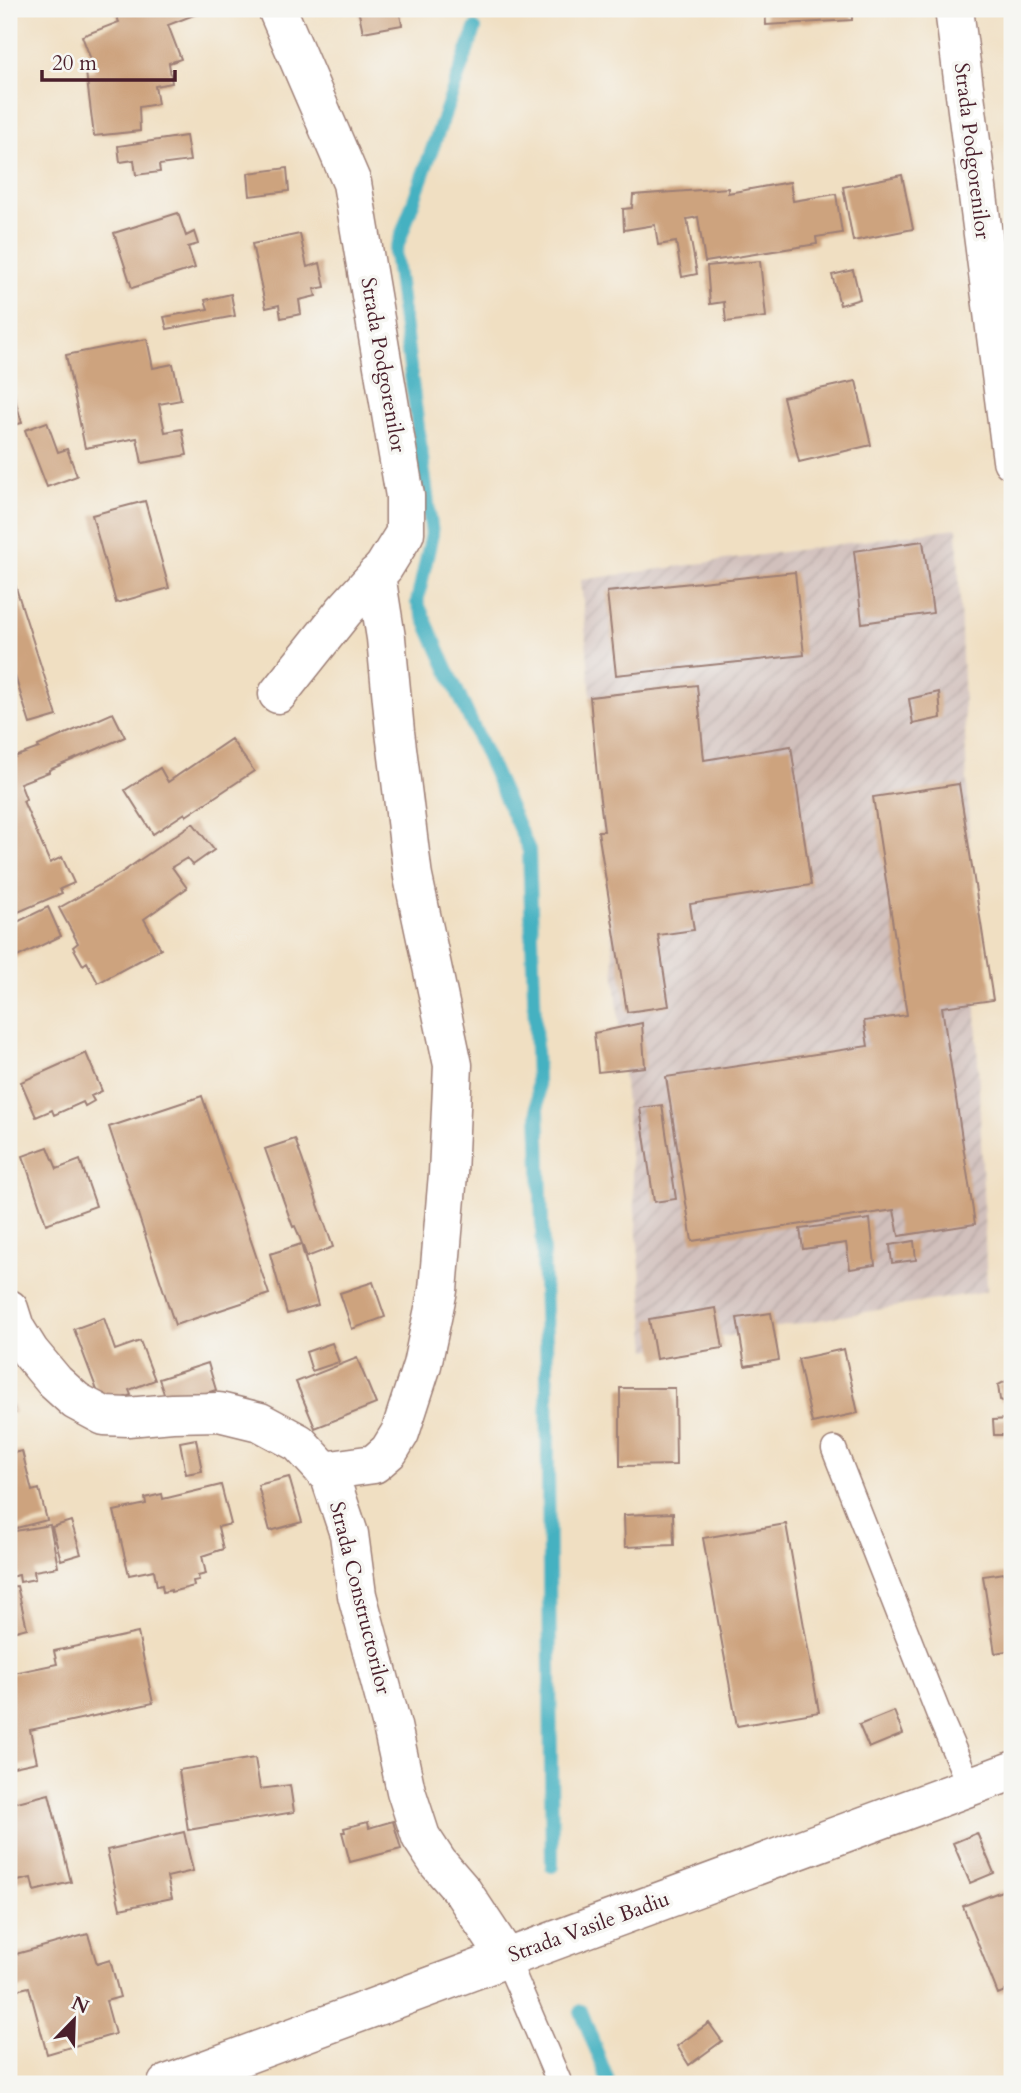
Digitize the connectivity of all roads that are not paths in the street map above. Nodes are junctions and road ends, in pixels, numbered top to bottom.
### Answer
1 (277, 9) edge
2 (954, 9) edge
3 (1012, 460) edge
4 (376, 575) junction
5 (278, 694) dead end
6 (11, 1322) edge
7 (834, 1449) dead end
8 (324, 1471) junction
9 (1012, 1771) edge
10 (970, 1787) junction
11 (506, 1957) junction
12 (167, 2084) edge
13 (560, 2084) edge

1 - 4 street, Strada Podgorenilor
2 - 3 street, Strada Podgorenilor
4 - 5 street, Strada Podgorenilor
4 - 8 street
6 - 8 street, Strada Constructorilor
7 - 10 lane
8 - 11 street, Strada Constructorilor
9 - 10 street, Strada Vasile Badiu
10 - 11 street, Strada Vasile Badiu
11 - 12 street, Strada Vasile Badiu
11 - 13 lane

